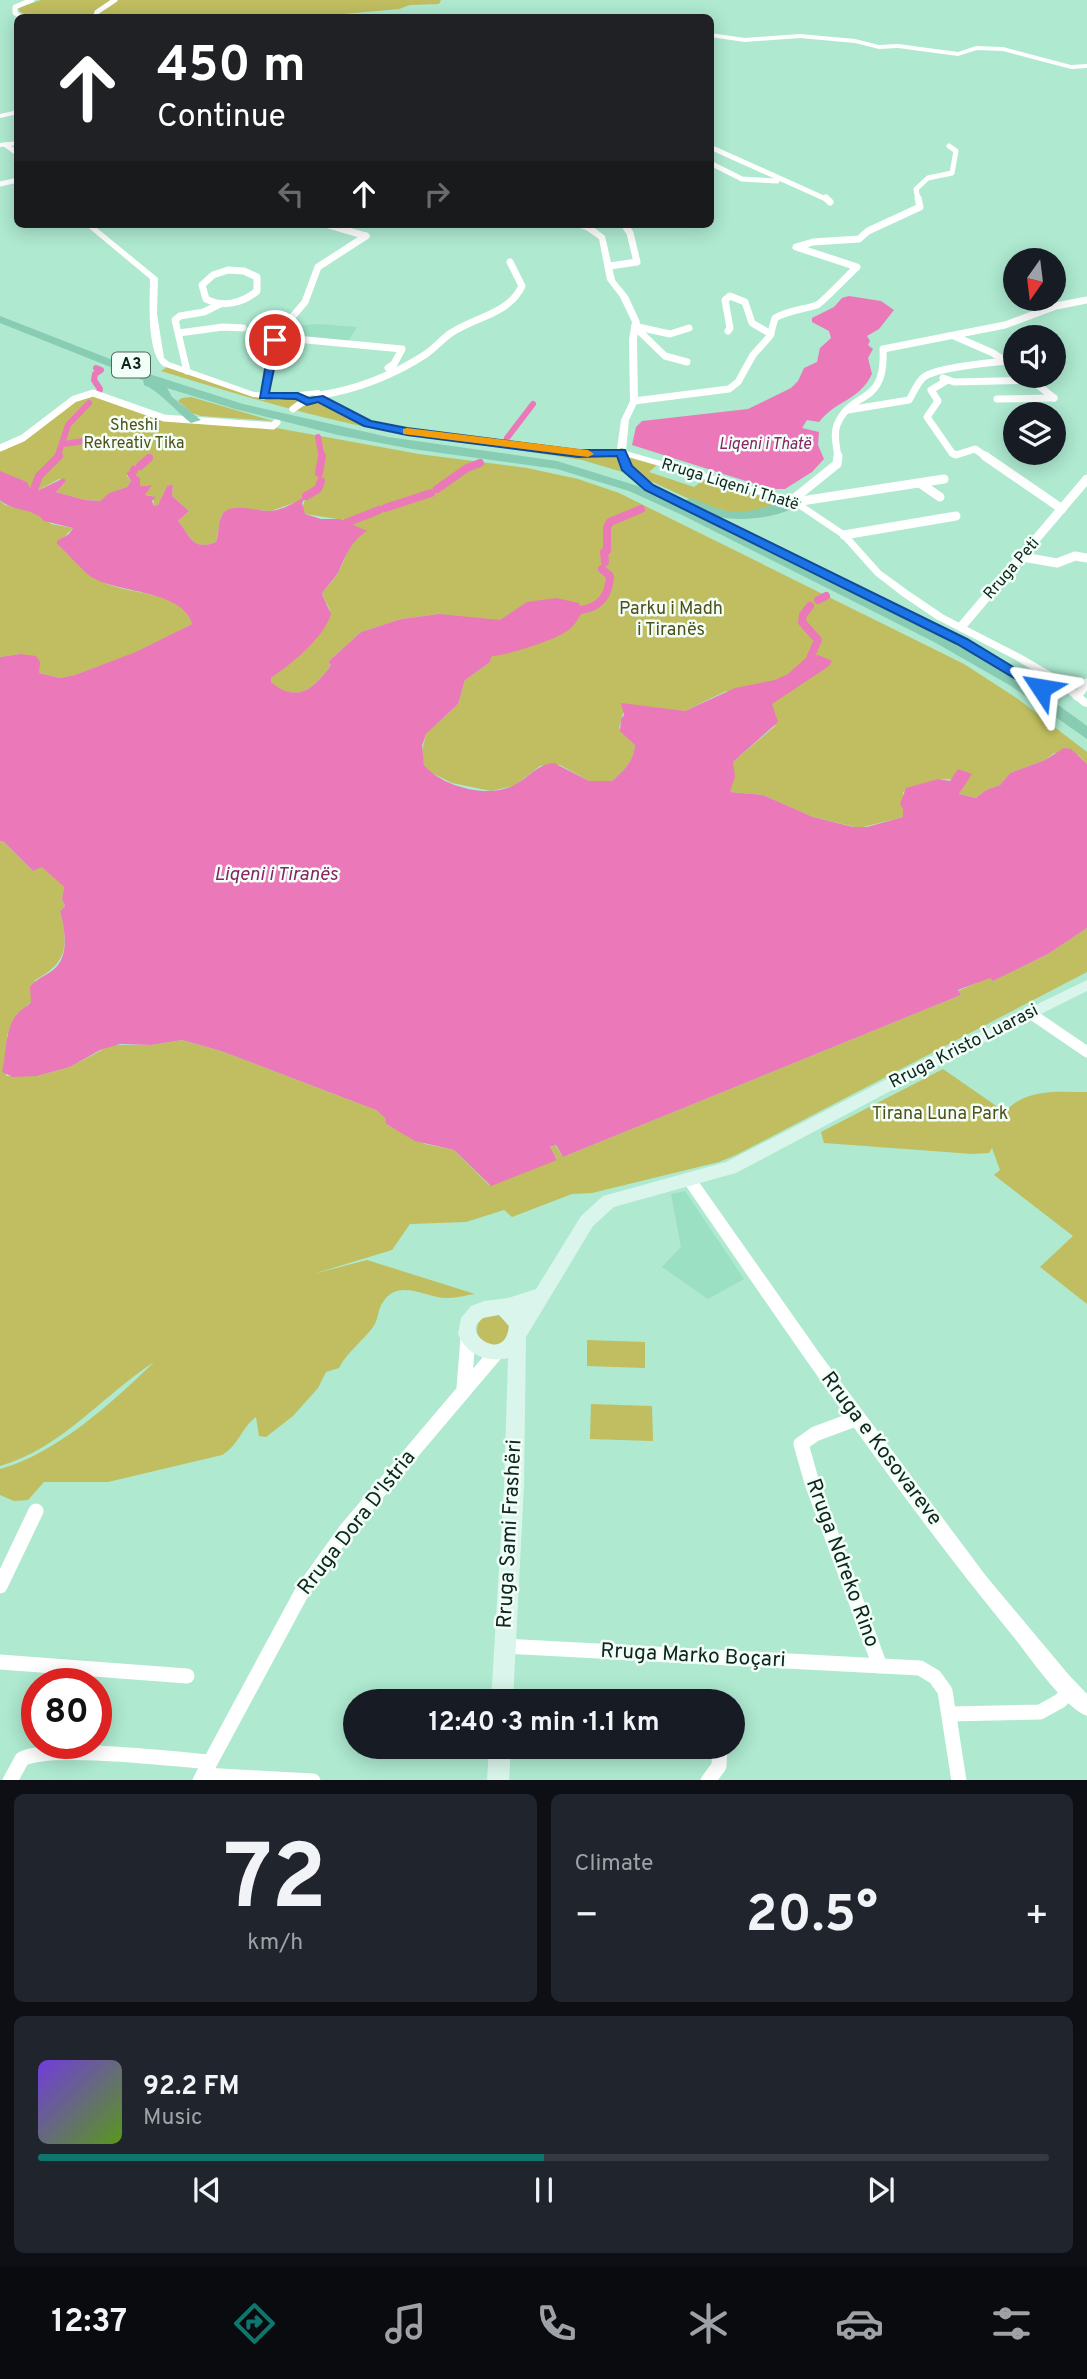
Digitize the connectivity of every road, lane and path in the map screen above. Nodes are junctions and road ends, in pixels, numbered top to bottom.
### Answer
1 (32, 0) edge
2 (115, 0) edge
3 (17, 14) edge
4 (96, 14) edge
5 (714, 35) edge
6 (1087, 66) edge
7 (949, 145) dead end
8 (714, 149) edge
9 (714, 165) edge
10 (782, 181) junction
11 (830, 202) dead end
12 (93, 228) edge
13 (338, 228) edge
14 (589, 228) edge
15 (627, 228) edge
16 (510, 262) dead end
17 (610, 266) junction
18 (1087, 300) edge
19 (220, 304) junction
20 (0, 312) edge
21 (0, 319) edge
22 (635, 327) junction
23 (243, 328) dead end
24 (689, 328) dead end
25 (727, 331) dead end
26 (179, 333) junction
27 (771, 334) junction
28 (954, 336) junction
29 (275, 337) junction
30 (1003, 360) edge
31 (1003, 361) edge
32 (687, 362) dead end
33 (127, 370) junction
34 (187, 371) junction
35 (930, 375) junction
36 (1003, 379) edge
37 (370, 380) junction
38 (946, 381) junction
39 (1042, 388) edge
40 (263, 396) junction
41 (319, 397) junction
42 (301, 399) junction
43 (997, 399) dead end
44 (634, 401) junction
45 (173, 403) junction
46 (293, 409) dead end
47 (254, 410) junction
48 (848, 410) junction
49 (195, 420) junction
50 (277, 422) dead end
51 (0, 448) edge
52 (621, 453) junction
53 (944, 479) dead end
54 (1087, 480) edge
55 (921, 484) junction
56 (651, 488) junction
57 (940, 497) dead end
58 (793, 501) junction
59 (1062, 509) junction
60 (956, 516) dead end
61 (844, 535) junction
62 (1023, 557) junction
63 (1087, 558) edge
64 (961, 627) junction
65 (1087, 683) edge
66 (1053, 709) junction
67 (1082, 710) edge
68 (1087, 734) edge
69 (1087, 741) edge
70 (1087, 985) edge
71 (1030, 1013) junction
72 (1087, 1052) edge
73 (690, 1179) junction
74 (540, 1295) junction
75 (500, 1308) junction
76 (518, 1336) junction
77 (468, 1338) junction
78 (497, 1353) junction
79 (516, 1368) junction
80 (464, 1388) junction
81 (858, 1418) junction
82 (36, 1511) dead end
83 (0, 1586) edge
84 (505, 1646) junction
85 (0, 1662) edge
86 (880, 1666) junction
87 (187, 1675) dead end
88 (503, 1689) edge
89 (1070, 1691) junction
90 (1087, 1707) edge
91 (950, 1714) junction
92 (499, 1759) edge
93 (719, 1759) edge
94 (204, 1772) edge
95 (10, 1780) edge
96 (313, 1780) edge
97 (498, 1780) edge
98 (708, 1780) edge
99 (959, 1780) edge

1 - 3 street
2 - 4 street
5 - 6 street
7 - 27 street
8 - 10 street
9 - 10 street
10 - 11 street
12 - 34 street
13 - 29 street
14 - 17 street
15 - 17 street
16 - 37 street
17 - 22 street
18 - 28 street
19 - 19 street
19 - 26 street
20 - 56 highway, A3
21 - 33 highway, A3
22 - 24 street
22 - 32 street
22 - 44 street
23 - 26 street
25 - 27 street
26 - 34 street
27 - 44 street
28 - 30 street
28 - 48 street
29 - 37 street
29 - 40 street
31 - 35 street
33 - 45 highway
33 - 47 highway, A3
34 - 40 street
35 - 38 street
35 - 48 street
36 - 38 street
37 - 41 street
38 - 59 street
39 - 43 street
40 - 42 street
41 - 42 street
41 - 52 street, Rruga Liqeni i Thatë
42 - 46 street
44 - 52 street
45 - 47 highway
45 - 49 highway
47 - 66 highway, A3
48 - 58 street
49 - 50 street
49 - 51 street
52 - 56 highway
52 - 58 street, Rruga Liqeni i Thatë
53 - 55 street
54 - 59 street, Rruga Peti
55 - 57 street
55 - 58 street
56 - 58 highway
56 - 67 highway, A3
58 - 61 street, Rruga Liqeni i Thatë
59 - 62 street, Rruga Peti
60 - 61 street
61 - 64 street, Rruga Liqeni i Thatë
62 - 63 street
62 - 64 street, Rruga Peti
64 - 67 street, Rruga Liqeni i Thatë
65 - 67 street
66 - 68 highway, A3
66 - 69 highway
70 - 71 main road, Rruga Kristo Luarasi
71 - 72 street
71 - 73 main road, Rruga Kristo Luarasi
73 - 74 main road, Rruga Kristo Luarasi
73 - 81 street, Rruga e Kosovareve
74 - 75 main road
74 - 76 main road, Rruga Kristo Luarasi
75 - 76 main road
75 - 77 main road
76 - 78 main road
76 - 79 main road, Rruga Sami Frashëri
77 - 78 main road
77 - 80 street
78 - 79 main road
78 - 80 street, Rruga Dora D'Istria
79 - 84 main road, Rruga Sami Frashëri
80 - 94 street, Rruga Dora D'Istria
81 - 86 street, Rruga Ndreko Rino
81 - 89 street, Rruga e Kosovareve
82 - 83 street
84 - 86 street, Rruga Marko Boçari
84 - 88 main road, Rruga Sami Frashëri
85 - 87 street
86 - 91 street, Rruga Ndreko Rino
89 - 90 street, Rruga e Kosovareve
89 - 91 street
91 - 99 street, Rruga Ndreko Rino
92 - 97 main road
93 - 98 street
94 - 95 street
94 - 96 street

